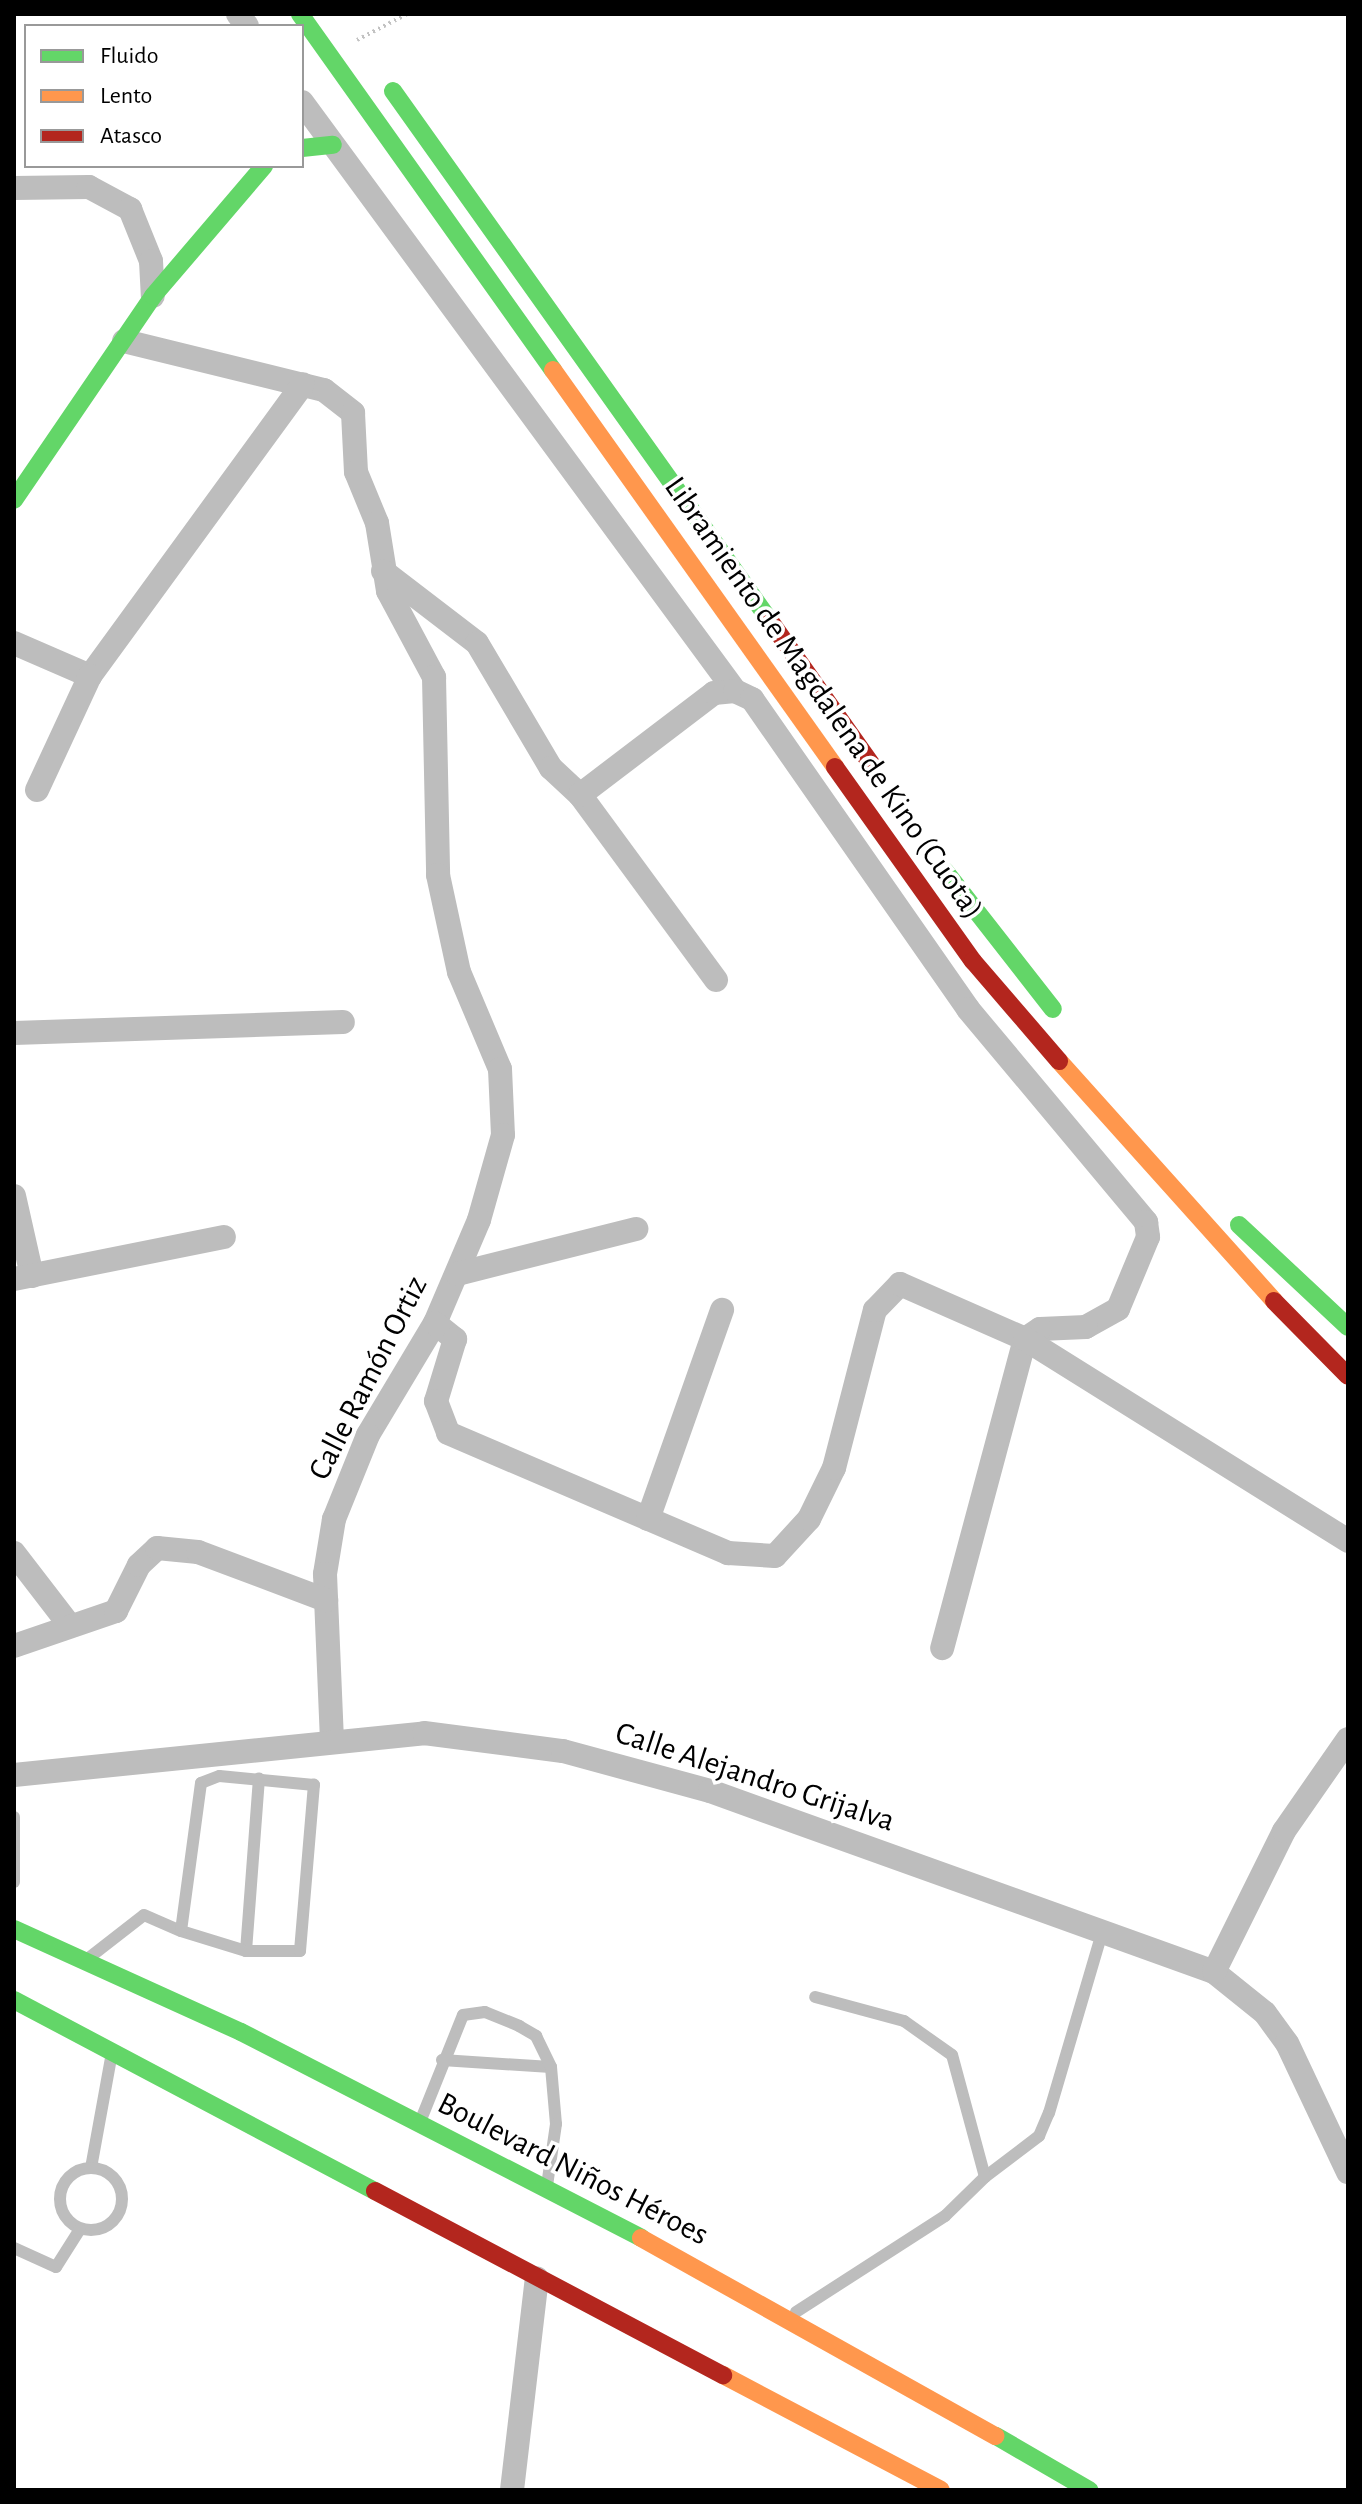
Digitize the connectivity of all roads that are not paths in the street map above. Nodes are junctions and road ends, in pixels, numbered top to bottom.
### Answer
1 (300, 14) edge
2 (383, 77) dead end
3 (304, 105) edge
4 (333, 145) junction
5 (304, 148) edge
6 (262, 168) edge
7 (14, 188) edge
8 (153, 296) junction
9 (124, 341) junction
10 (303, 384) junction
11 (14, 500) edge
12 (383, 571) junction
13 (14, 643) edge
14 (90, 676) junction
15 (735, 691) junction
16 (887, 787) dead end
17 (37, 790) dead end
18 (580, 795) junction
19 (936, 858) dead end
20 (716, 980) dead end
21 (343, 1022) dead end
22 (1071, 1032) dead end
23 (14, 1033) edge
24 (14, 1196) edge
25 (1224, 1210) dead end
26 (636, 1229) dead end
27 (224, 1237) dead end
28 (457, 1274) junction
29 (23, 1277) edge
30 (722, 1310) dead end
31 (435, 1323) junction
32 (1348, 1327) edge
33 (1025, 1339) junction
34 (1348, 1376) edge
35 (648, 1519) junction
36 (1348, 1541) edge
37 (14, 1553) edge
38 (326, 1600) junction
39 (68, 1623) junction
40 (14, 1646) edge
41 (942, 1648) dead end
42 (1348, 1739) edge
43 (332, 1742) junction
44 (14, 1775) edge
45 (259, 1778) junction
46 (14, 1817) edge
47 (14, 1882) edge
48 (1104, 1927) junction
49 (14, 1929) edge
50 (181, 1931) junction
51 (246, 1951) junction
52 (86, 1961) junction
53 (1214, 1972) junction
54 (815, 1997) dead end
55 (15, 2000) edge
56 (112, 2051) junction
57 (442, 2060) junction
58 (551, 2067) junction
59 (419, 2123) junction
60 (91, 2168) junction
61 (1348, 2172) edge
62 (985, 2177) junction
63 (546, 2189) junction
64 (80, 2229) junction
65 (14, 2248) edge
66 (537, 2278) junction
67 (790, 2316) junction
68 (1041, 2458) junction
69 (1032, 2479) dead end
70 (512, 2490) edge
71 (941, 2490) edge
72 (1089, 2490) edge

1 - 34 main road, Libramiento de Magdalena de Kino (Cuota)
2 - 16 main road, Libramiento de Magdalena de Kino (Cuota)
3 - 4 street
4 - 5 main road
4 - 15 street
6 - 8 main road
7 - 8 street
8 - 9 main road
9 - 10 street
9 - 11 main road
10 - 12 street
10 - 14 street
12 - 18 street
12 - 28 street
13 - 14 street
14 - 17 street
15 - 18 street
15 - 33 street
18 - 20 street
19 - 22 main road, Libramiento de Magdalena de Kino (Cuota)
21 - 23 street
24 - 29 street
25 - 32 main road
26 - 28 street, Calle Ramón Ortiz
27 - 29 street
28 - 31 street, Calle Ramón Ortiz
30 - 35 street
31 - 35 street
31 - 38 street, Calle Ramón Ortiz
33 - 35 street
33 - 36 street
33 - 41 street
37 - 39 street
38 - 39 street
38 - 43 street, Calle Ramón Ortiz
39 - 40 street
42 - 53 street
43 - 44 street, Calle Alejandro Grijalva
43 - 48 street, Calle Alejandro Grijalva
45 - 50 lane
45 - 51 lane
45 - 51 lane
46 - 47 lane
48 - 53 street, Calle Alejandro Grijalva
48 - 62 lane
49 - 52 main road, Boulevard Niños Héroes
50 - 51 lane
50 - 52 lane
52 - 59 main road, Boulevard Niños Héroes
53 - 61 street, Calle Alejandro Grijalva
54 - 62 lane
55 - 56 main road
56 - 60 lane
56 - 66 main road
57 - 58 lane
57 - 58 lane
57 - 59 lane
58 - 63 lane
59 - 63 main road, Boulevard Niños Héroes
60 - 64 lane
60 - 64 lane
62 - 67 lane
63 - 67 main road, Boulevard Niños Héroes
64 - 65 lane
66 - 70 street
66 - 71 main road
67 - 68 main road, Boulevard Niños Héroes
68 - 69 main road
68 - 72 main road, Boulevard Niños Héroes

